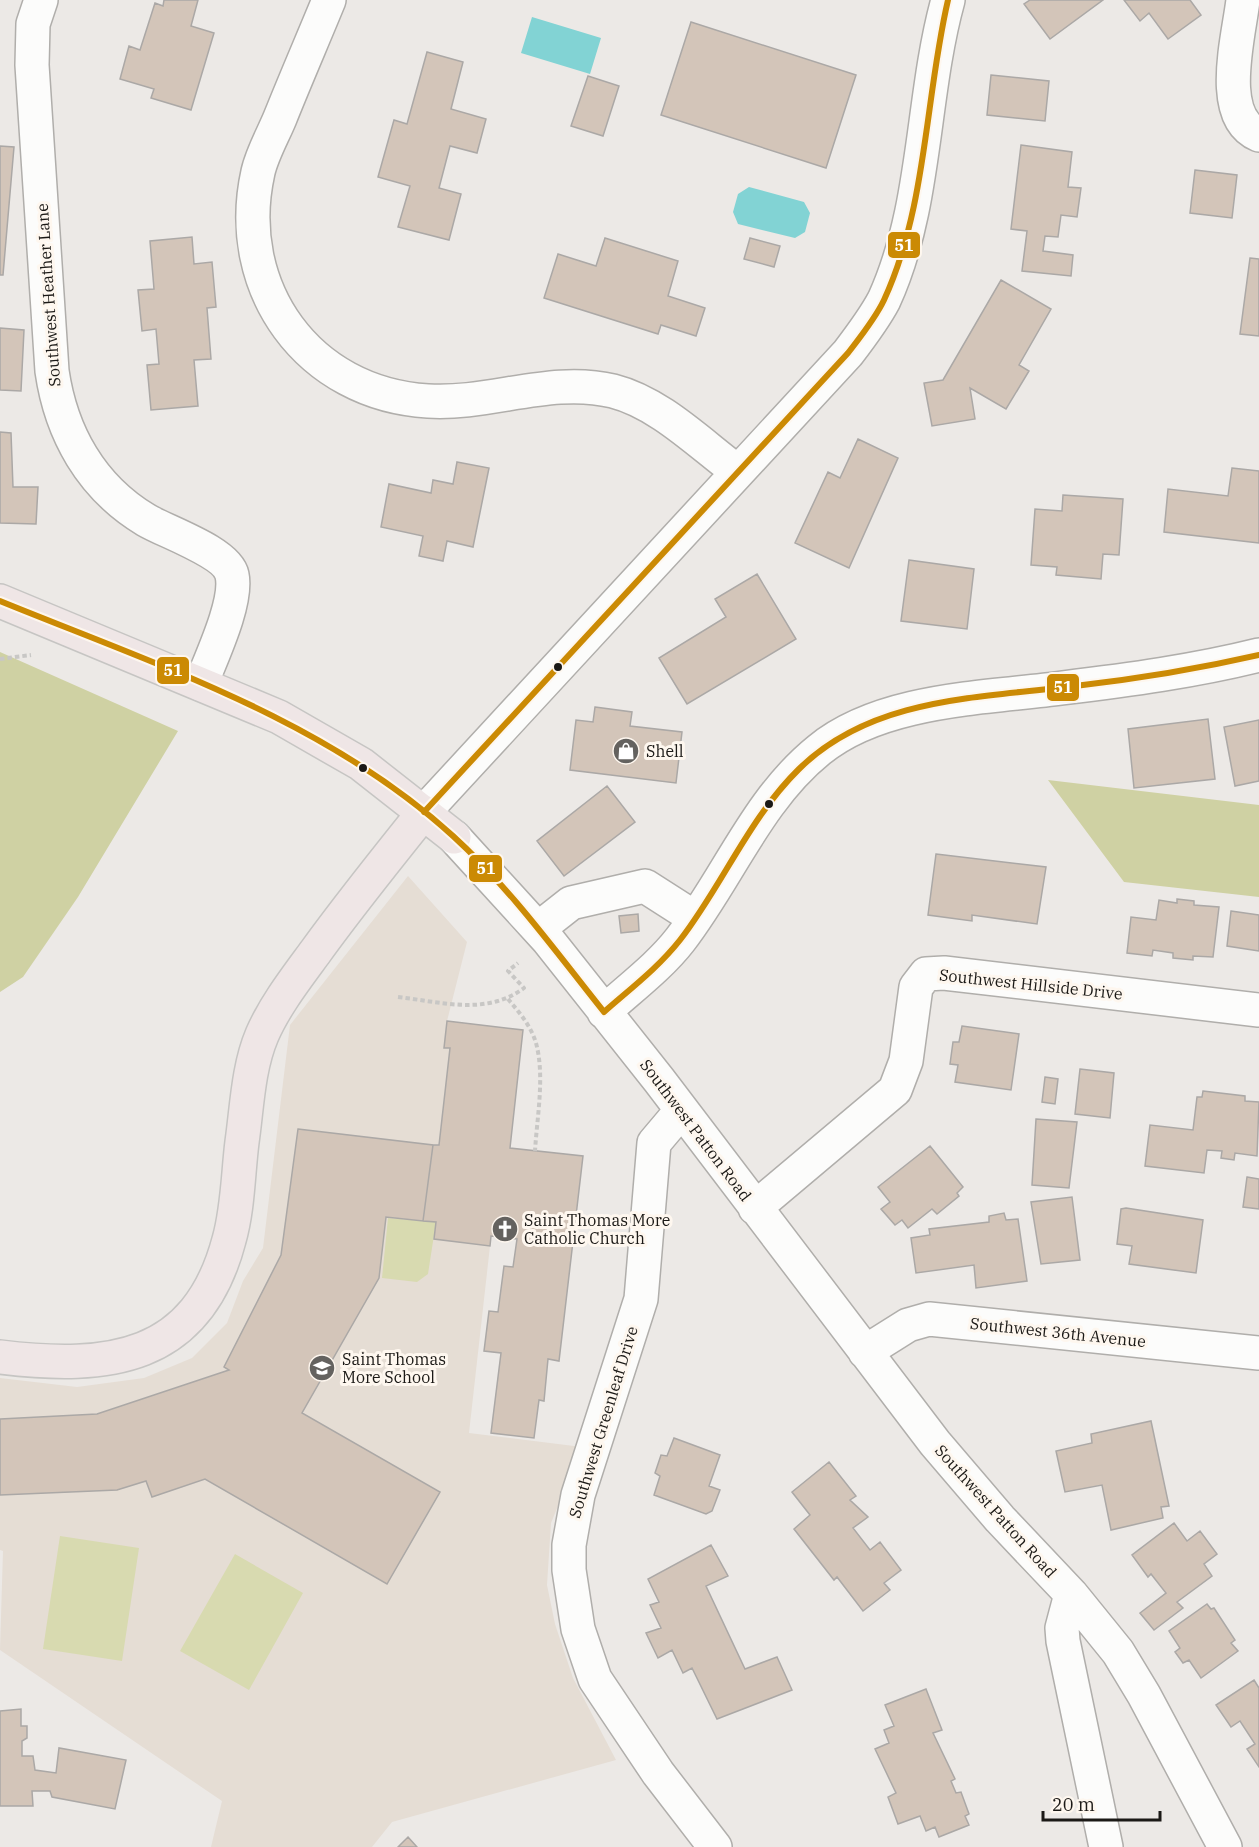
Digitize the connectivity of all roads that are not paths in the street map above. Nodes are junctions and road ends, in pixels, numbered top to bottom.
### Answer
1 (42, 0) edge
2 (329, 0) edge
3 (948, 0) edge
4 (1243, 0) edge
5 (1259, 135) edge
6 (738, 472) junction
7 (0, 601) edge
8 (1259, 655) edge
9 (201, 684) junction
10 (424, 812) junction
11 (453, 837) joint
12 (695, 918) junction
13 (538, 929) junction
14 (1259, 1010) edge
15 (604, 1012) junction
16 (681, 1111) junction
17 (755, 1208) junction
18 (866, 1352) junction
19 (1259, 1353) edge
20 (0, 1357) edge
21 (1071, 1594) junction
22 (715, 1847) edge
23 (1106, 1847) edge
24 (1225, 1847) edge

1 - 9 street, Southwest Heather Lane
2 - 6 street
3 - 6 street
4 - 5 street
6 - 10 street
7 - 9 main road, Southwest Patton Road
8 - 12 street
9 - 10 main road, Southwest Patton Road
10 - 11 main road, Southwest Patton Road
10 - 20 main road
11 - 13 street, Southwest Patton Road
12 - 13 street
12 - 15 street
13 - 15 street, Southwest Patton Road
14 - 17 street, Southwest Hillside Drive
15 - 16 street, Southwest Patton Road
16 - 17 street, Southwest Patton Road
16 - 22 street, Southwest Greenleaf Drive
17 - 18 street, Southwest Patton Road
18 - 19 street, Southwest 36th Avenue
18 - 21 street, Southwest Patton Road
21 - 23 street
21 - 24 street, Southwest Patton Road

